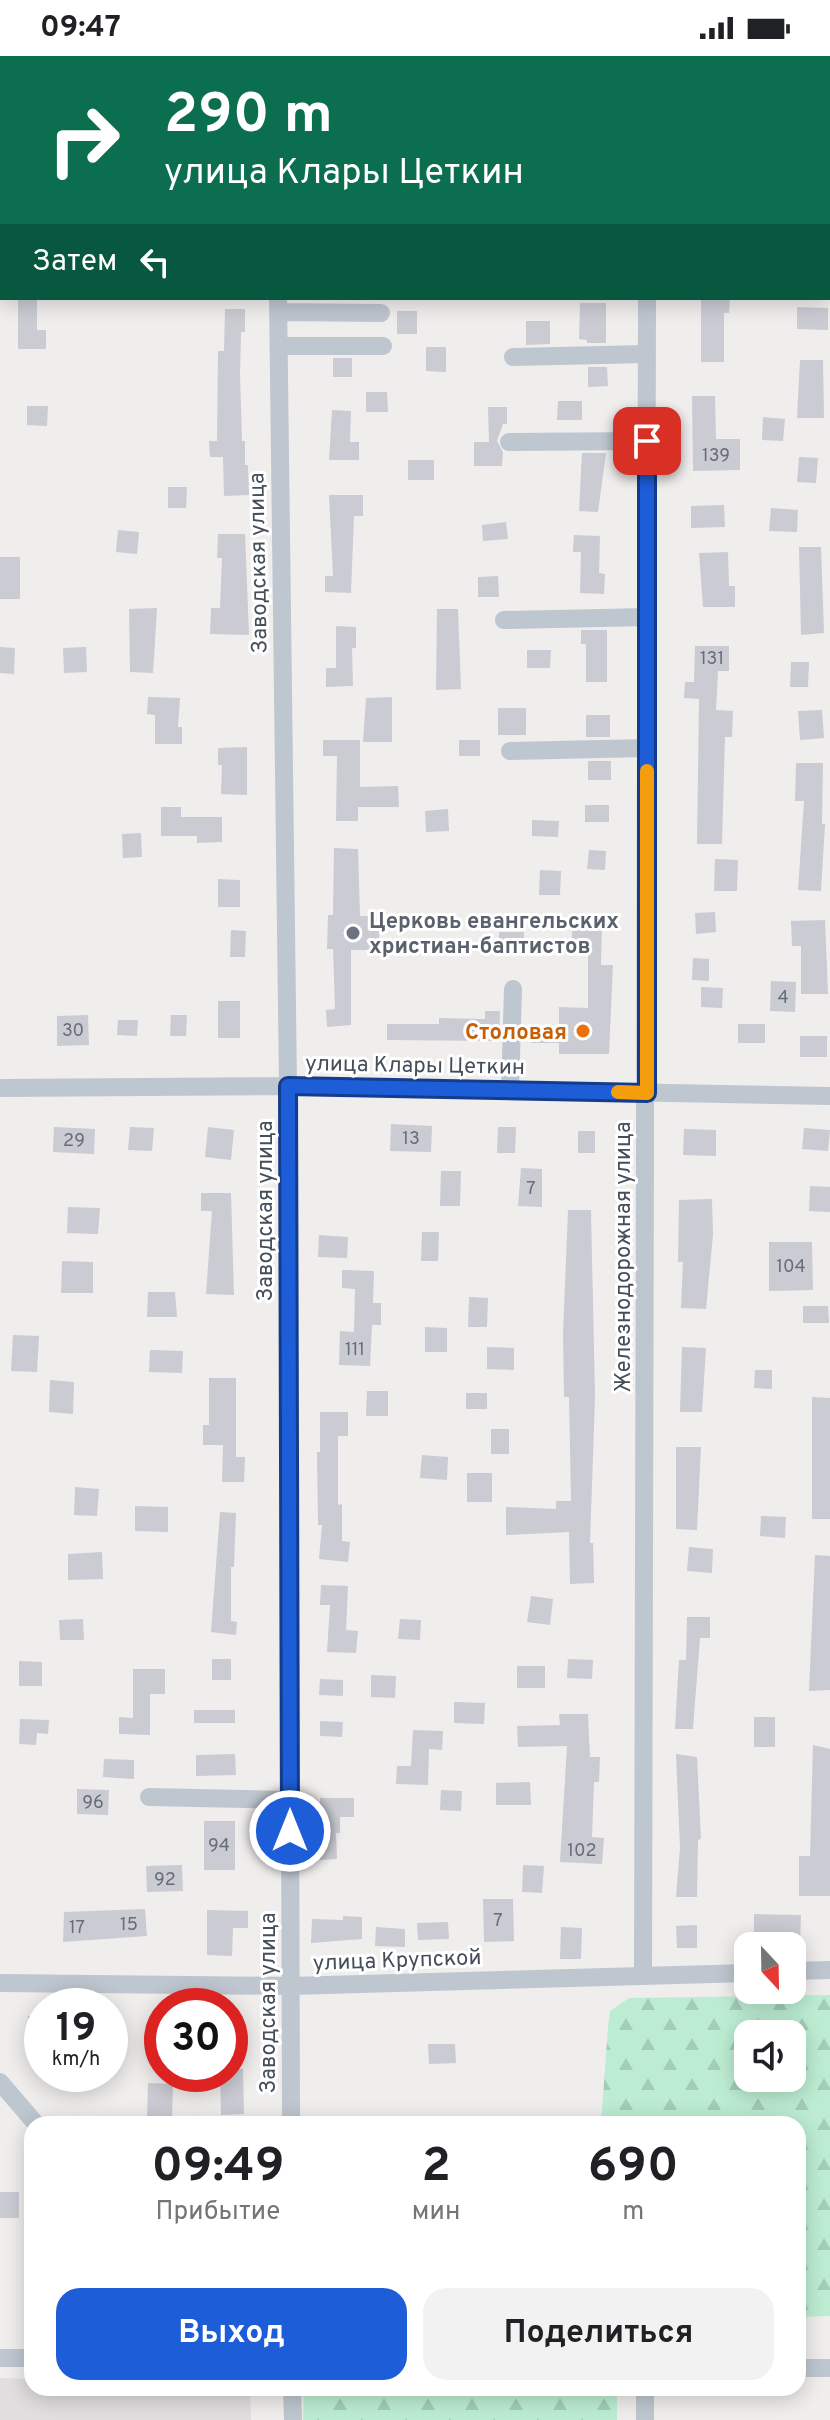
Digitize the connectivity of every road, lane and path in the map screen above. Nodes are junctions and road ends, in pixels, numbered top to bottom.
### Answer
1 (647, 300) edge
2 (278, 305) edge
3 (381, 313) dead end
4 (279, 346) junction
5 (383, 346) dead end
6 (647, 354) junction
7 (513, 357) dead end
8 (647, 441) junction
9 (509, 442) dead end
10 (647, 617) junction
11 (504, 620) dead end
12 (647, 748) junction
13 (510, 751) dead end
14 (513, 989) dead end
15 (288, 1086) junction
16 (0, 1088) edge
17 (510, 1090) junction
18 (647, 1093) junction
19 (830, 1096) edge
20 (149, 1797) dead end
21 (290, 1800) junction
22 (830, 1970) edge
23 (806, 1971) edge
24 (734, 1973) edge
25 (643, 1976) junction
26 (0, 1983) edge
27 (291, 1986) junction
28 (0, 2082) edge
29 (29, 2116) edge
30 (291, 2116) edge
31 (0, 2358) edge
32 (24, 2358) edge
33 (806, 2368) edge
34 (830, 2368) edge
35 (292, 2396) edge
36 (645, 2396) edge
37 (293, 2420) edge
38 (645, 2420) edge

1 - 6 street, Железнодорожная улица
2 - 3 street
2 - 4 street, Заводская улица
4 - 5 street
4 - 15 street, Заводская улица
6 - 7 street
6 - 8 street, Железнодорожная улица
8 - 9 street
8 - 10 street, Железнодорожная улица
10 - 11 street
10 - 12 street, Железнодорожная улица
12 - 13 street
12 - 18 street, Железнодорожная улица
14 - 17 street
15 - 16 street, улица Клары Цеткин
15 - 17 street, улица Клары Цеткин
15 - 21 street, Заводская улица
17 - 18 street, улица Клары Цеткин
18 - 19 street, улица Клары Цеткин
18 - 25 street, Железнодорожная улица
20 - 21 street
21 - 27 street, Заводская улица
22 - 23 street
24 - 25 street, улица Крупской
25 - 27 street, улица Крупской
26 - 27 street, улица Крупской
27 - 30 street, Заводская улица
28 - 29 street
31 - 32 street
33 - 34 street
35 - 37 street
36 - 38 street

